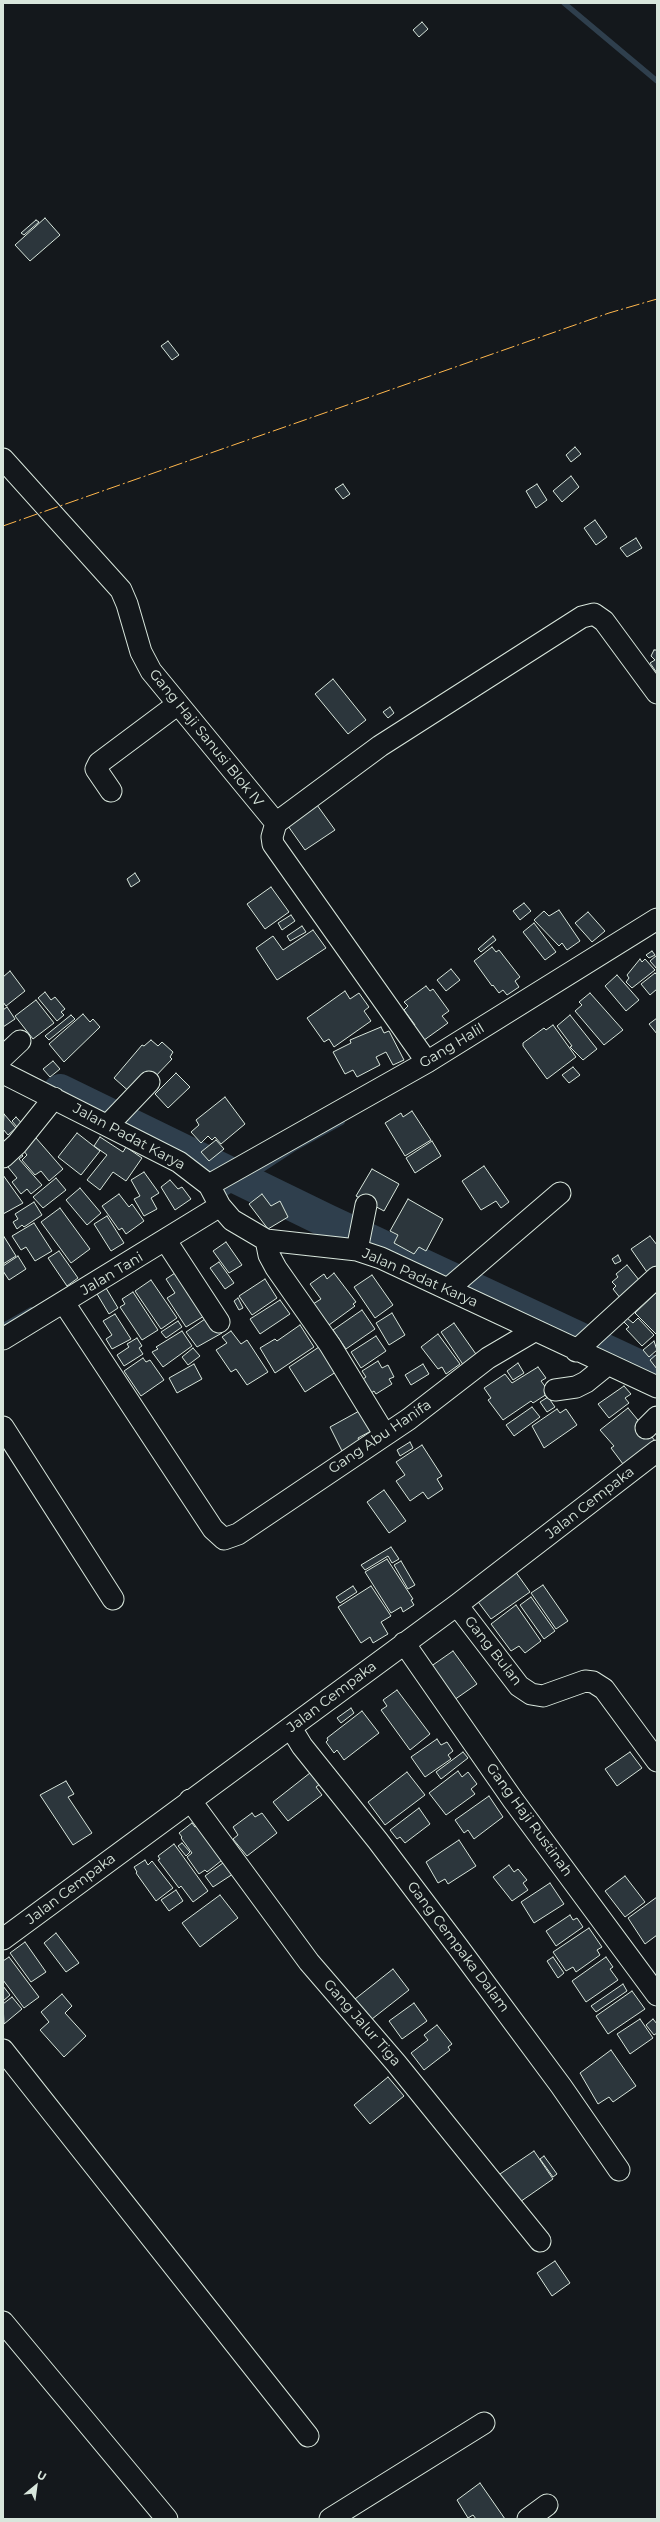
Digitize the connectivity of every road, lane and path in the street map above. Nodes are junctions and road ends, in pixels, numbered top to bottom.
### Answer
1 (3, 459) edge
2 (657, 693) edge
3 (178, 704) junction
4 (111, 792) dead end
5 (276, 823) junction
6 (657, 919) edge
7 (20, 1041) dead end
8 (3, 1062) edge
9 (427, 1062) junction
10 (149, 1082) dead end
11 (54, 1098) junction
12 (114, 1117) junction
13 (3, 1157) edge
14 (560, 1193) dead end
15 (215, 1194) junction
16 (366, 1205) dead end
17 (266, 1240) junction
18 (359, 1240) junction
19 (166, 1241) junction
20 (657, 1277) edge
21 (455, 1283) junction
22 (64, 1303) junction
23 (219, 1322) dead end
24 (534, 1331) junction
25 (3, 1339) edge
26 (576, 1350) junction
27 (607, 1365) junction
28 (657, 1387) edge
29 (555, 1390) dead end
30 (3, 1427) edge
31 (385, 1435) junction
32 (657, 1451) edge
33 (113, 1599) dead end
34 (457, 1605) junction
35 (404, 1643) junction
36 (291, 1728) junction
37 (657, 1761) edge
38 (190, 1800) junction
39 (3, 1939) edge
40 (657, 1995) edge
41 (3, 2050) edge
42 (619, 2170) dead end
43 (540, 2242) dead end
44 (3, 2322) edge
45 (484, 2423) dead end
46 (308, 2436) dead end
47 (547, 2505) dead end
48 (167, 2519) edge
49 (330, 2519) edge
50 (528, 2519) edge

1 - 3 street, Gang Haji Sanusi Blok IV
2 - 5 street
3 - 4 street
3 - 5 street, Gang Haji Sanusi Blok IV
5 - 9 street
6 - 9 street, Gang Halil
7 - 8 street
8 - 11 street, Jalan Padat Karya
9 - 15 street, Gang Halil
10 - 12 street
11 - 12 street, Jalan Padat Karya
11 - 13 street
12 - 15 street, Jalan Padat Karya
14 - 21 street
15 - 17 street, Jalan Padat Karya
15 - 19 street, Jalan Tani
16 - 18 street
17 - 18 street, Jalan Padat Karya
17 - 31 street
18 - 21 street, Jalan Padat Karya
19 - 22 street, Jalan Tani
19 - 23 street
20 - 26 street
21 - 24 street, Jalan Padat Karya
22 - 25 street, Jalan Tani
22 - 31 street, Gang Abu Hanifa
24 - 26 street, Jalan Padat Karya
24 - 31 street, Gang Abu Hanifa
26 - 27 street, Jalan Padat Karya
27 - 28 street, Jalan Padat Karya
27 - 29 street
30 - 33 street
32 - 34 street, Jalan Cempaka
34 - 35 street, Jalan Cempaka
34 - 37 street, Gang Bulan
35 - 36 street, Jalan Cempaka
35 - 40 street, Gang Haji Rustinah
36 - 38 street, Jalan Cempaka
36 - 42 street, Gang Cempaka Dalam
38 - 39 street, Jalan Cempaka
38 - 43 street, Gang Jalur Tiga
41 - 46 street
44 - 48 street
45 - 49 street
47 - 50 street

